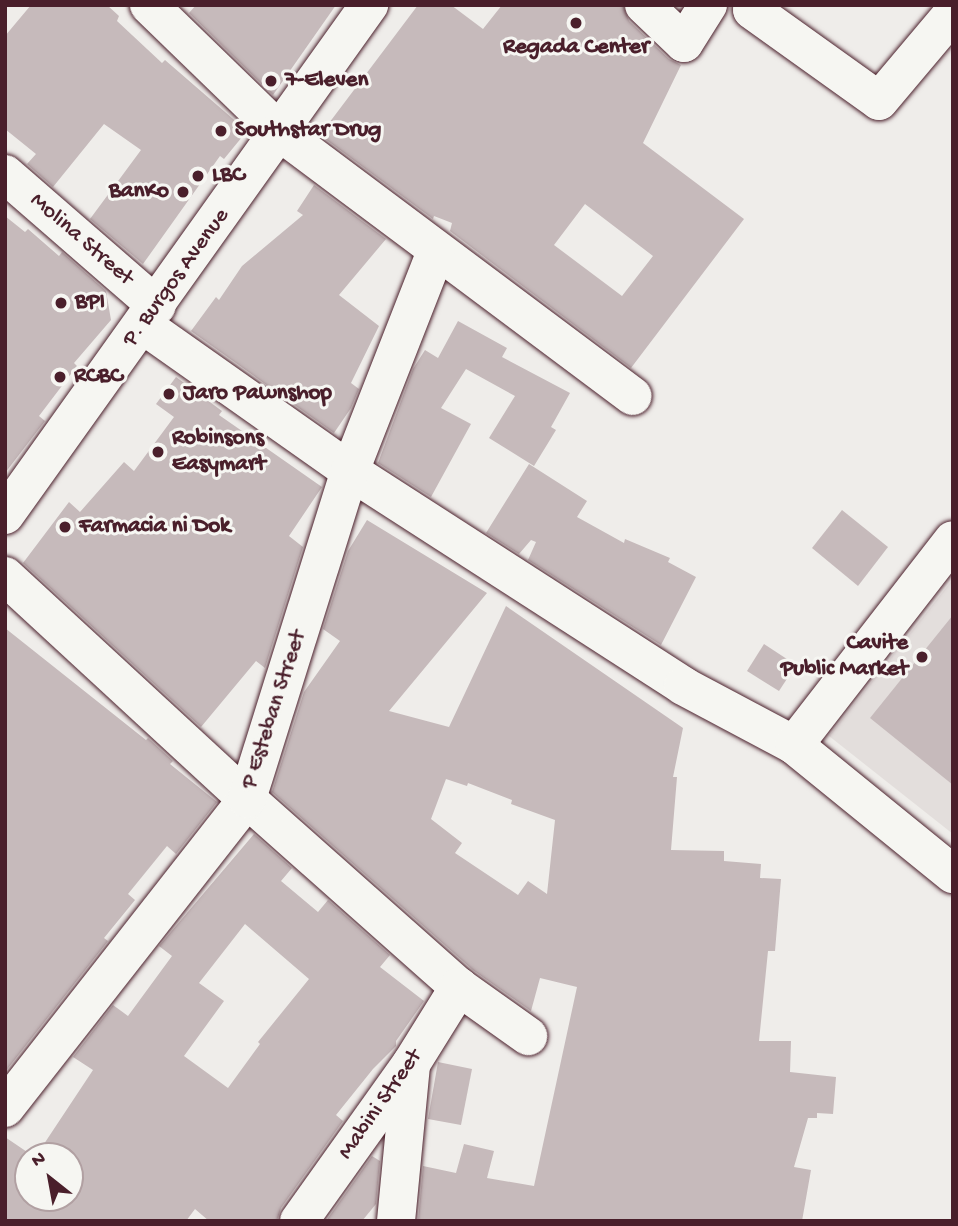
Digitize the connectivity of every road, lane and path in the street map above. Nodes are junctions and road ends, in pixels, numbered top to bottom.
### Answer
1 (149, 5) edge
2 (369, 5) edge
3 (644, 5) edge
4 (708, 5) edge
5 (756, 5) edge
6 (953, 13) edge
7 (281, 133) junction
8 (5, 174) edge
9 (436, 251) junction
10 (150, 316) junction
11 (632, 396) dead end
12 (350, 471) junction
13 (5, 515) edge
14 (953, 540) edge
15 (5, 576) edge
16 (794, 745) junction
17 (247, 799) junction
18 (953, 874) edge
19 (459, 987) junction
20 (528, 1037) dead end
21 (411, 1064) junction
22 (5, 1108) edge
23 (299, 1221) edge
24 (396, 1221) edge

1 - 7 street
2 - 7 street, P. Burgos Avenue
3 - 4 street
5 - 6 street
7 - 9 street
7 - 10 street, P. Burgos Avenue
8 - 10 street, Molina Street
9 - 11 street
9 - 12 street, P Esteban Street
10 - 12 street, Molina Street
10 - 13 street, P. Burgos Avenue
12 - 16 street, Molina Street
12 - 17 street, P Esteban Street
14 - 16 street
15 - 17 street
16 - 18 street, Molina Street
17 - 19 street
17 - 22 street, P Esteban Street
19 - 20 street
19 - 21 street, Mabini Street
21 - 23 street, Mabini Street
21 - 24 street

